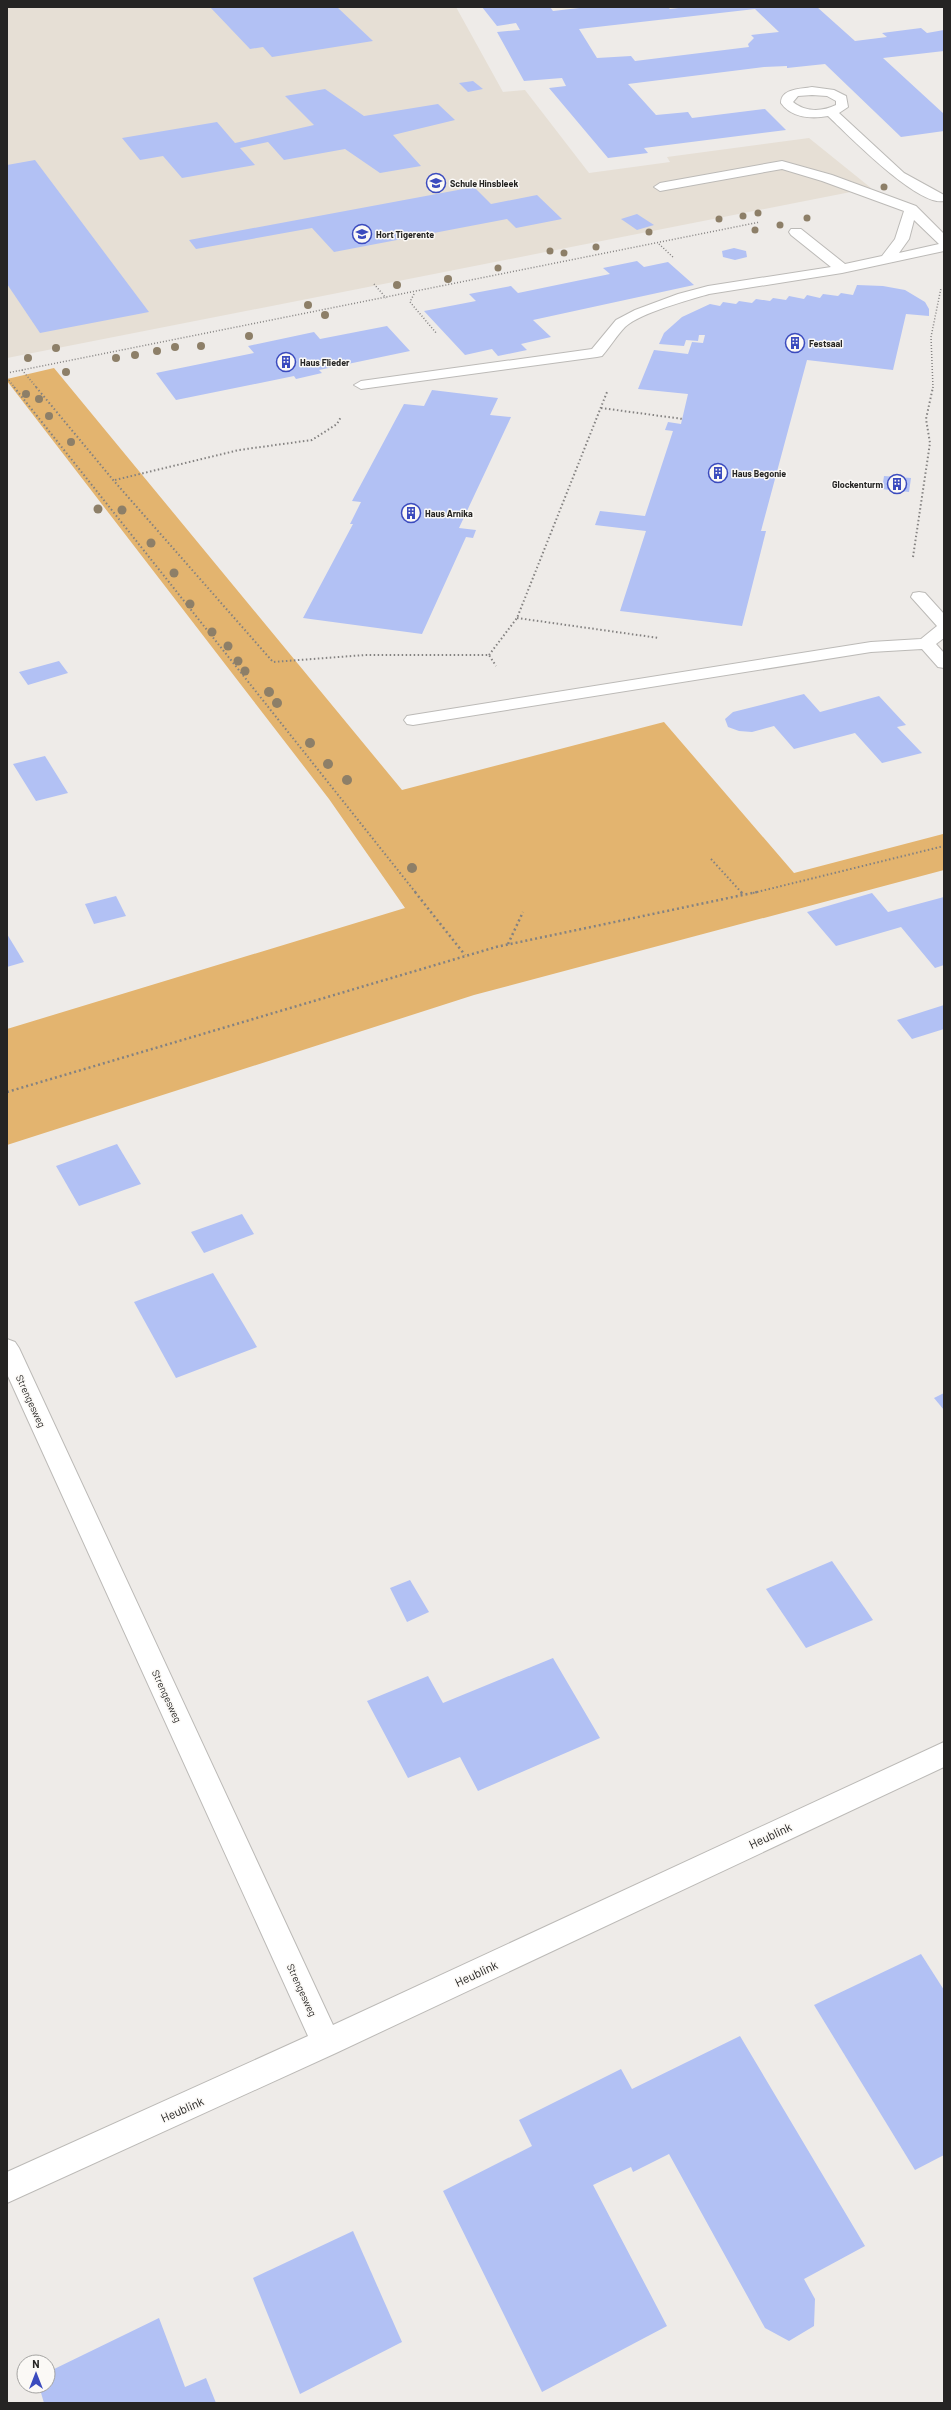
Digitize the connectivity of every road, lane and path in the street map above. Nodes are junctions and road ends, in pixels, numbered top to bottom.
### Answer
1 (831, 112) dead end
2 (660, 187) dead end
3 (942, 197) edge
4 (911, 209) junction
5 (767, 220) dead end
6 (796, 232) dead end
7 (944, 242) edge
8 (944, 247) edge
9 (888, 258) junction
10 (842, 269) junction
11 (374, 284) dead end
12 (941, 287) dead end
13 (414, 293) junction
14 (386, 299) junction
15 (597, 353) junction
16 (22, 370) junction
17 (468, 371) junction
18 (7, 373) edge
19 (7, 378) edge
20 (361, 385) joint
21 (601, 408) junction
22 (683, 419) dead end
23 (114, 481) junction
24 (919, 597) joint
25 (944, 624) edge
26 (944, 629) edge
27 (926, 644) junction
28 (489, 654) junction
29 (944, 663) edge
30 (518, 703) junction
31 (413, 720) dead end
32 (944, 846) edge
33 (710, 859) dead end
34 (743, 896) junction
35 (523, 912) dead end
36 (508, 944) junction
37 (466, 955) junction
38 (7, 1092) edge
39 (7, 1348) edge
40 (944, 1754) edge
41 (326, 2043) junction
42 (7, 2188) edge

1 - 3 street
2 - 4 street
3 - 4 street
4 - 7 street
4 - 9 street
5 - 13 path
6 - 10 street
8 - 9 street
9 - 10 street
10 - 15 street
11 - 14 path
12 - 24 path
13 - 14 path
13 - 17 path
14 - 16 path
15 - 17 street
15 - 21 path
16 - 18 path
16 - 23 path
17 - 20 street
19 - 37 path
20 - 23 path
21 - 22 path
21 - 28 path
23 - 28 path
24 - 25 street
26 - 27 street
27 - 29 street
27 - 30 street
28 - 30 path
30 - 31 street
32 - 34 path
33 - 34 path
34 - 36 path
35 - 36 path
36 - 37 path
37 - 38 path
39 - 41 street, Strengesweg
40 - 41 street, Heublink
41 - 42 street, Heublink

